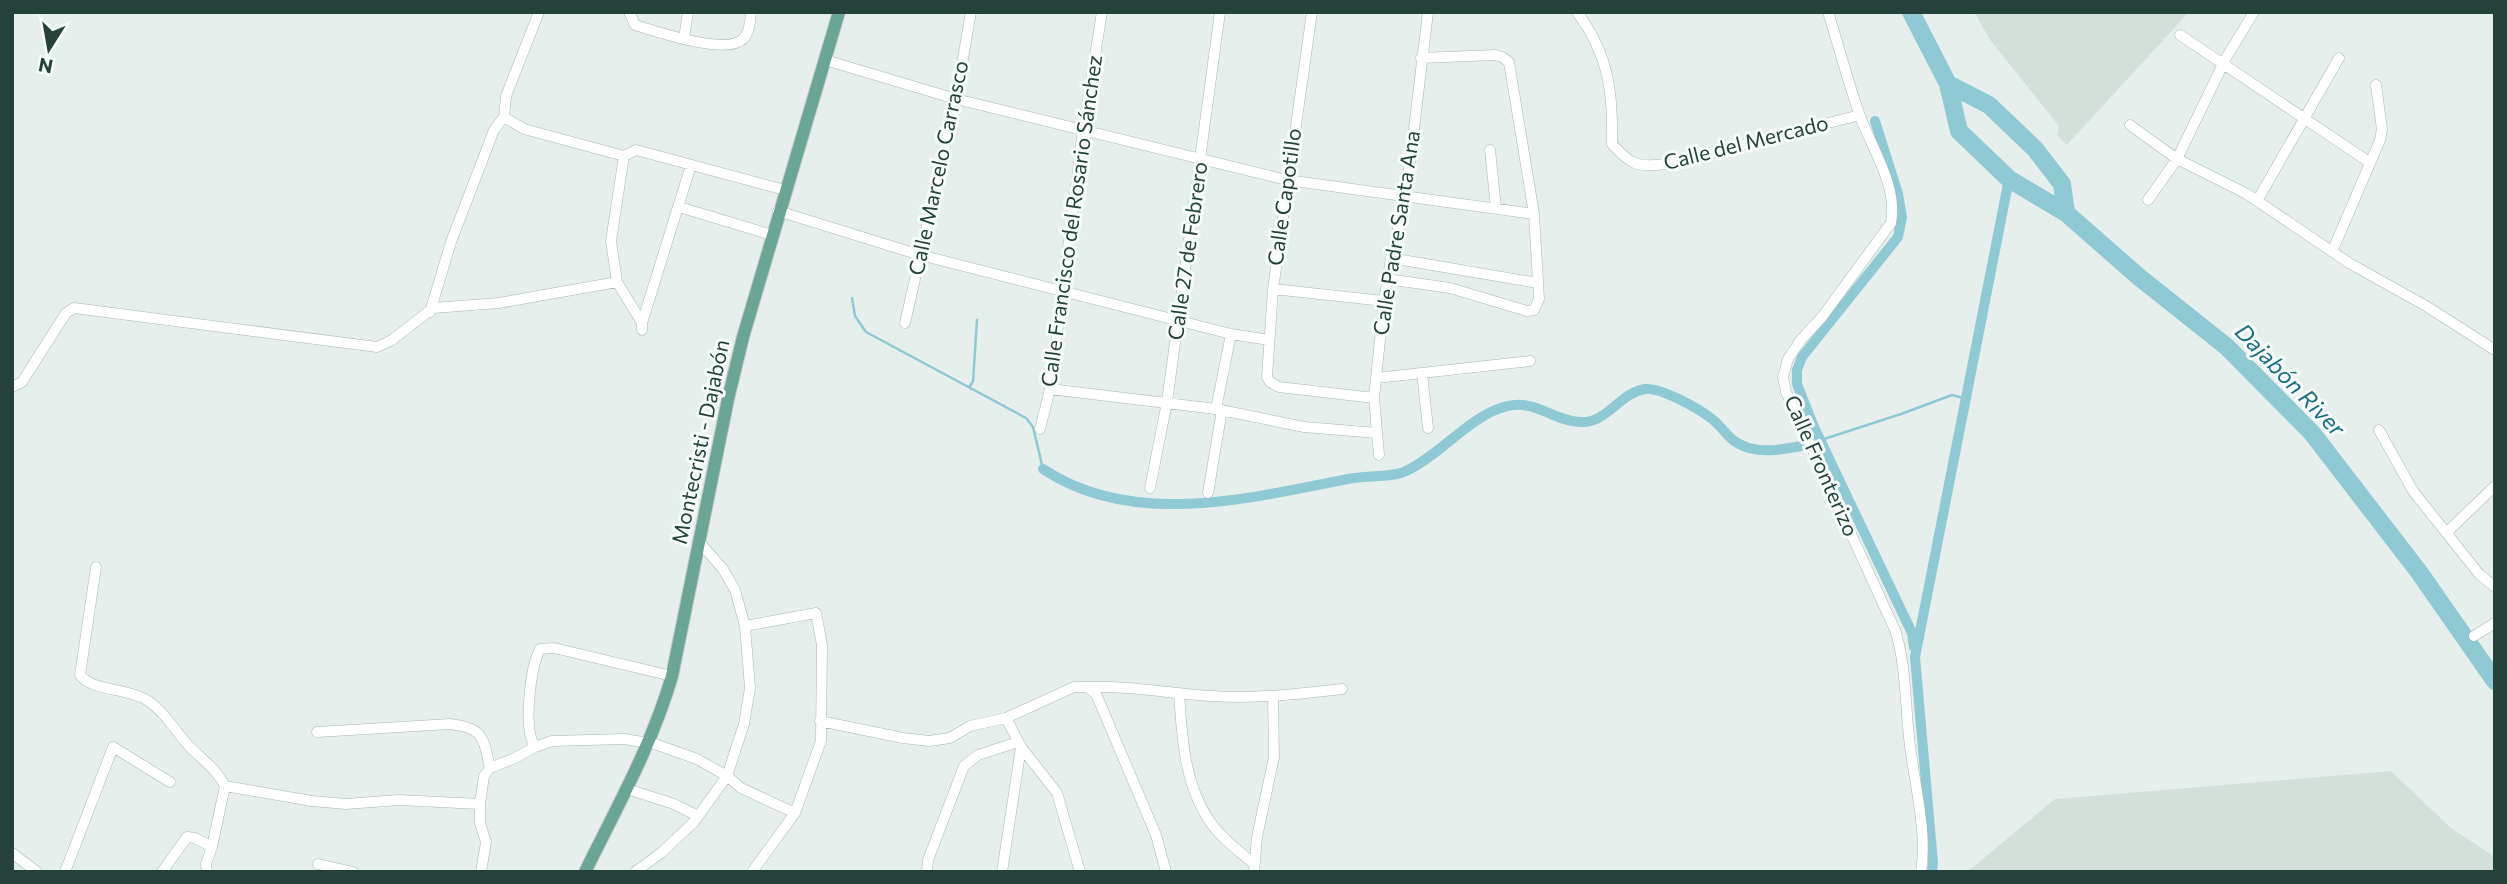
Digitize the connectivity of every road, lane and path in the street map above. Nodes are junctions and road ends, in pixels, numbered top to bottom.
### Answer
1 (539, 12) edge
2 (629, 12) edge
3 (688, 12) edge
4 (751, 12) edge
5 (839, 12) edge
6 (971, 12) edge
7 (1102, 12) edge
8 (1220, 12) edge
9 (1312, 12) edge
10 (1428, 12) edge
11 (1577, 12) edge
12 (1828, 12) edge
13 (2254, 12) edge
14 (2180, 35) dead end
15 (684, 39) junction
16 (1421, 58) junction
17 (2339, 58) dead end
18 (825, 60) junction
19 (2223, 65) junction
20 (2376, 85) dead end
21 (956, 99) junction
22 (1860, 115) junction
23 (503, 117) junction
24 (2303, 118) junction
25 (2130, 125) dead end
26 (1083, 131) junction
27 (1490, 150) dead end
28 (624, 156) junction
29 (2177, 159) junction
30 (1200, 161) junction
31 (2369, 162) junction
32 (691, 165) junction
33 (1287, 180) junction
34 (785, 190) junction
35 (1406, 195) junction
36 (2148, 200) dead end
37 (2257, 201) junction
38 (679, 207) junction
39 (1496, 208) junction
40 (778, 211) junction
41 (1534, 214) junction
42 (772, 235) junction
43 (2332, 252) junction
44 (920, 255) junction
45 (1391, 258) junction
46 (1387, 279) junction
47 (617, 282) junction
48 (1538, 283) junction
49 (1273, 289) junction
50 (1061, 292) junction
51 (1384, 301) junction
52 (429, 312) junction
53 (1177, 320) junction
54 (905, 323) dead end
55 (1231, 334) junction
56 (1269, 340) junction
57 (2495, 350) edge
58 (1530, 361) dead end
59 (1422, 373) junction
60 (1376, 377) junction
61 (12, 387) edge
62 (1050, 389) junction
63 (1374, 398) junction
64 (1167, 402) junction
65 (1219, 409) junction
66 (1427, 428) dead end
67 (1040, 429) dead end
68 (2379, 430) dead end
69 (1377, 433) junction
70 (1379, 455) dead end
71 (2495, 486) edge
72 (1150, 488) dead end
73 (1208, 493) dead end
74 (2447, 532) junction
75 (699, 543) junction
76 (96, 567) dead end
77 (2495, 587) edge
78 (2495, 623) edge
79 (746, 626) junction
80 (2474, 636) dead end
81 (672, 676) junction
82 (1087, 687) junction
83 (1342, 689) dead end
84 (1179, 693) junction
85 (1273, 697) junction
86 (1006, 718) junction
87 (820, 721) junction
88 (317, 732) dead end
89 (649, 742) junction
90 (1020, 745) junction
91 (535, 747) junction
92 (490, 768) junction
93 (727, 776) junction
94 (170, 782) dead end
95 (225, 786) junction
96 (626, 789) junction
97 (480, 804) junction
98 (795, 813) junction
99 (698, 816) junction
100 (212, 847) junction
101 (12, 853) edge
102 (318, 864) dead end
103 (1254, 868) edge
104 (37, 872) edge
105 (65, 872) edge
106 (163, 872) edge
107 (207, 872) edge
108 (353, 872) edge
109 (481, 872) edge
110 (585, 872) edge
111 (635, 872) edge
112 (752, 872) edge
113 (927, 872) edge
114 (1002, 872) edge
115 (1080, 872) edge
116 (1166, 872) edge
117 (1921, 872) edge

1 - 23 street
2 - 15 street
3 - 15 street
4 - 15 street
5 - 18 main road, Montecristi - Dajabón
6 - 21 street, Calle Marcelo Carrasco
7 - 26 street, Calle Francisco del Rosario Sánchez
8 - 30 street, Calle 27 de Febrero
9 - 33 street, Calle Capotillo
10 - 16 street, Calle Padre Santa Ana
11 - 22 street, Calle del Mercado
12 - 22 street, Calle Fronterizo
13 - 19 street
14 - 19 street
16 - 35 street, Calle Padre Santa Ana
16 - 41 street
17 - 24 street
18 - 21 street
18 - 34 main road, Montecristi - Dajabón
19 - 24 street
19 - 29 street
20 - 31 street
21 - 26 street
21 - 44 street, Calle Marcelo Carrasco
22 - 117 street, Calle Fronterizo
23 - 28 street
23 - 52 street
24 - 31 street
24 - 37 street
25 - 29 street
26 - 30 street
26 - 50 street, Calle Francisco del Rosario Sánchez
27 - 39 street
28 - 32 street
28 - 47 street
29 - 36 street
29 - 37 street
30 - 33 street
30 - 53 street, Calle 27 de Febrero
31 - 43 street
32 - 34 street
32 - 38 street
33 - 35 street
33 - 49 street, Calle Capotillo
34 - 40 main road, Montecristi - Dajabón
35 - 39 street
35 - 45 street, Calle Padre Santa Ana
37 - 43 street
38 - 42 street
38 - 47 street
39 - 41 street
40 - 42 main road, Montecristi - Dajabón
40 - 44 street
41 - 48 street
42 - 75 main road, Montecristi - Dajabón
43 - 57 street
44 - 50 street
44 - 54 street, Calle Marcelo Carrasco
45 - 46 street, Calle Padre Santa Ana
45 - 48 street
46 - 48 street
46 - 51 street, Calle Padre Santa Ana
47 - 52 street
49 - 51 street
49 - 56 street, Calle Capotillo
50 - 53 street
50 - 62 street, Calle Francisco del Rosario Sánchez
51 - 60 street, Calle Padre Santa Ana
52 - 61 street
53 - 55 street
53 - 64 street, Calle 27 de Febrero
55 - 56 street
55 - 65 street
56 - 63 street, Calle Capotillo
58 - 59 street
59 - 60 street
59 - 66 street
60 - 63 street, Calle Padre Santa Ana
62 - 64 street
62 - 67 street, Calle Francisco del Rosario Sánchez
63 - 69 street, Calle Padre Santa Ana
64 - 65 street
64 - 72 street, Calle 27 de Febrero
65 - 69 street
65 - 73 street
68 - 74 street
69 - 70 street, Calle Padre Santa Ana
71 - 74 street
74 - 77 street
75 - 79 street
75 - 81 main road, Montecristi - Dajabón
76 - 95 street
78 - 80 street
79 - 87 street
79 - 93 street
81 - 89 main road, Montecristi - Dajabón
81 - 91 street
82 - 84 street
82 - 86 street
82 - 116 street
83 - 85 street
84 - 85 street
84 - 103 street
85 - 103 street
86 - 87 street
86 - 90 street
87 - 98 street
88 - 92 street
89 - 91 street
89 - 93 street
89 - 96 main road, Montecristi - Dajabón
90 - 113 street
90 - 114 street
90 - 115 street
91 - 92 street
92 - 97 street
93 - 98 street
93 - 99 street
94 - 105 street
95 - 97 street
95 - 100 street
96 - 99 street
96 - 110 main road, Montecristi - Dajabón
97 - 109 street
98 - 112 street
99 - 111 street
100 - 106 street
100 - 107 street
101 - 104 street
102 - 108 street

